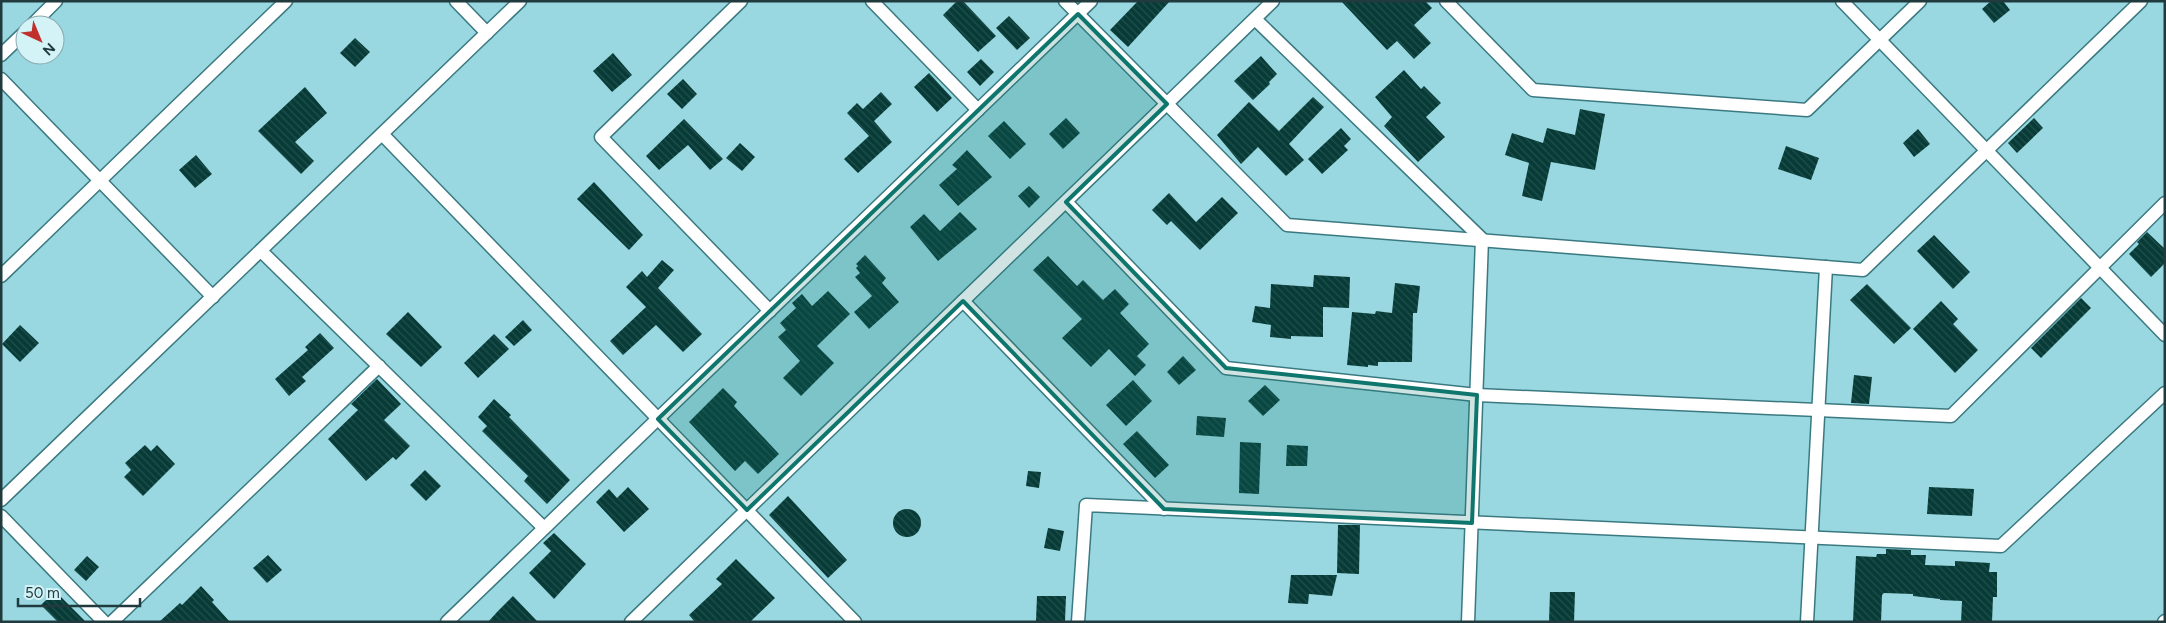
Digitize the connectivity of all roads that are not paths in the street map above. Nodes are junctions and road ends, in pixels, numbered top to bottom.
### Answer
1 (56, 1) edge
2 (286, 1) edge
3 (456, 1) edge
4 (520, 1) edge
5 (741, 1) edge
6 (872, 1) edge
7 (1065, 1) edge
8 (1091, 1) edge
9 (1273, 1) edge
10 (1842, 1) edge
11 (1920, 1) edge
12 (2142, 1) edge
13 (1451, 3) edge
14 (1078, 14) junction
15 (42, 15) edge
16 (1255, 19) junction
17 (487, 34) junction
18 (1880, 40) junction
19 (15, 42) edge
20 (1, 55) edge
21 (1, 79) edge
22 (1167, 104) junction
23 (978, 110) junction
24 (382, 134) junction
25 (1987, 151) junction
26 (100, 180) junction
27 (1066, 202) junction
28 (2165, 202) edge
29 (1482, 239) junction
30 (261, 251) junction
31 (1826, 267) junction
32 (2100, 267) junction
33 (1, 276) edge
34 (213, 297) junction
35 (963, 301) junction
36 (770, 311) junction
37 (2165, 335) edge
38 (379, 366) junction
39 (2165, 393) edge
40 (1477, 395) junction
41 (1818, 410) junction
42 (658, 419) junction
43 (1, 500) edge
44 (1164, 509) junction
45 (747, 510) junction
46 (1, 516) edge
47 (1472, 523) junction
48 (544, 528) junction
49 (1812, 538) junction
50 (104, 622) edge
51 (112, 622) edge
52 (447, 622) edge
53 (631, 622) edge
54 (855, 622) edge
55 (1078, 622) edge
56 (1468, 622) edge
57 (1807, 622) edge

1 - 15 street
2 - 26 street
3 - 17 street
4 - 17 street
5 - 36 street
6 - 23 street
7 - 14 street
8 - 14 street
9 - 16 street
10 - 18 street
11 - 18 street
12 - 25 street
13 - 18 street
14 - 22 street
14 - 23 street
16 - 22 street
16 - 29 street
17 - 24 street
18 - 25 street
19 - 20 street
21 - 26 street
22 - 27 street
22 - 29 street
23 - 36 street
24 - 30 street
24 - 42 street
25 - 31 street
25 - 32 street
26 - 33 street
26 - 34 street
27 - 35 street
27 - 40 street
28 - 32 street
29 - 31 street
29 - 40 street
30 - 34 street
30 - 38 street
31 - 41 street
32 - 37 street
32 - 41 street
34 - 43 street
35 - 44 street
35 - 45 street
36 - 42 street
38 - 48 street
38 - 51 street
39 - 49 street
40 - 41 street
40 - 47 street
41 - 49 street
42 - 45 street
42 - 48 street
44 - 47 street
44 - 55 street
45 - 53 street
45 - 54 street
46 - 50 street
47 - 49 street
47 - 56 street
48 - 52 street
49 - 57 street

